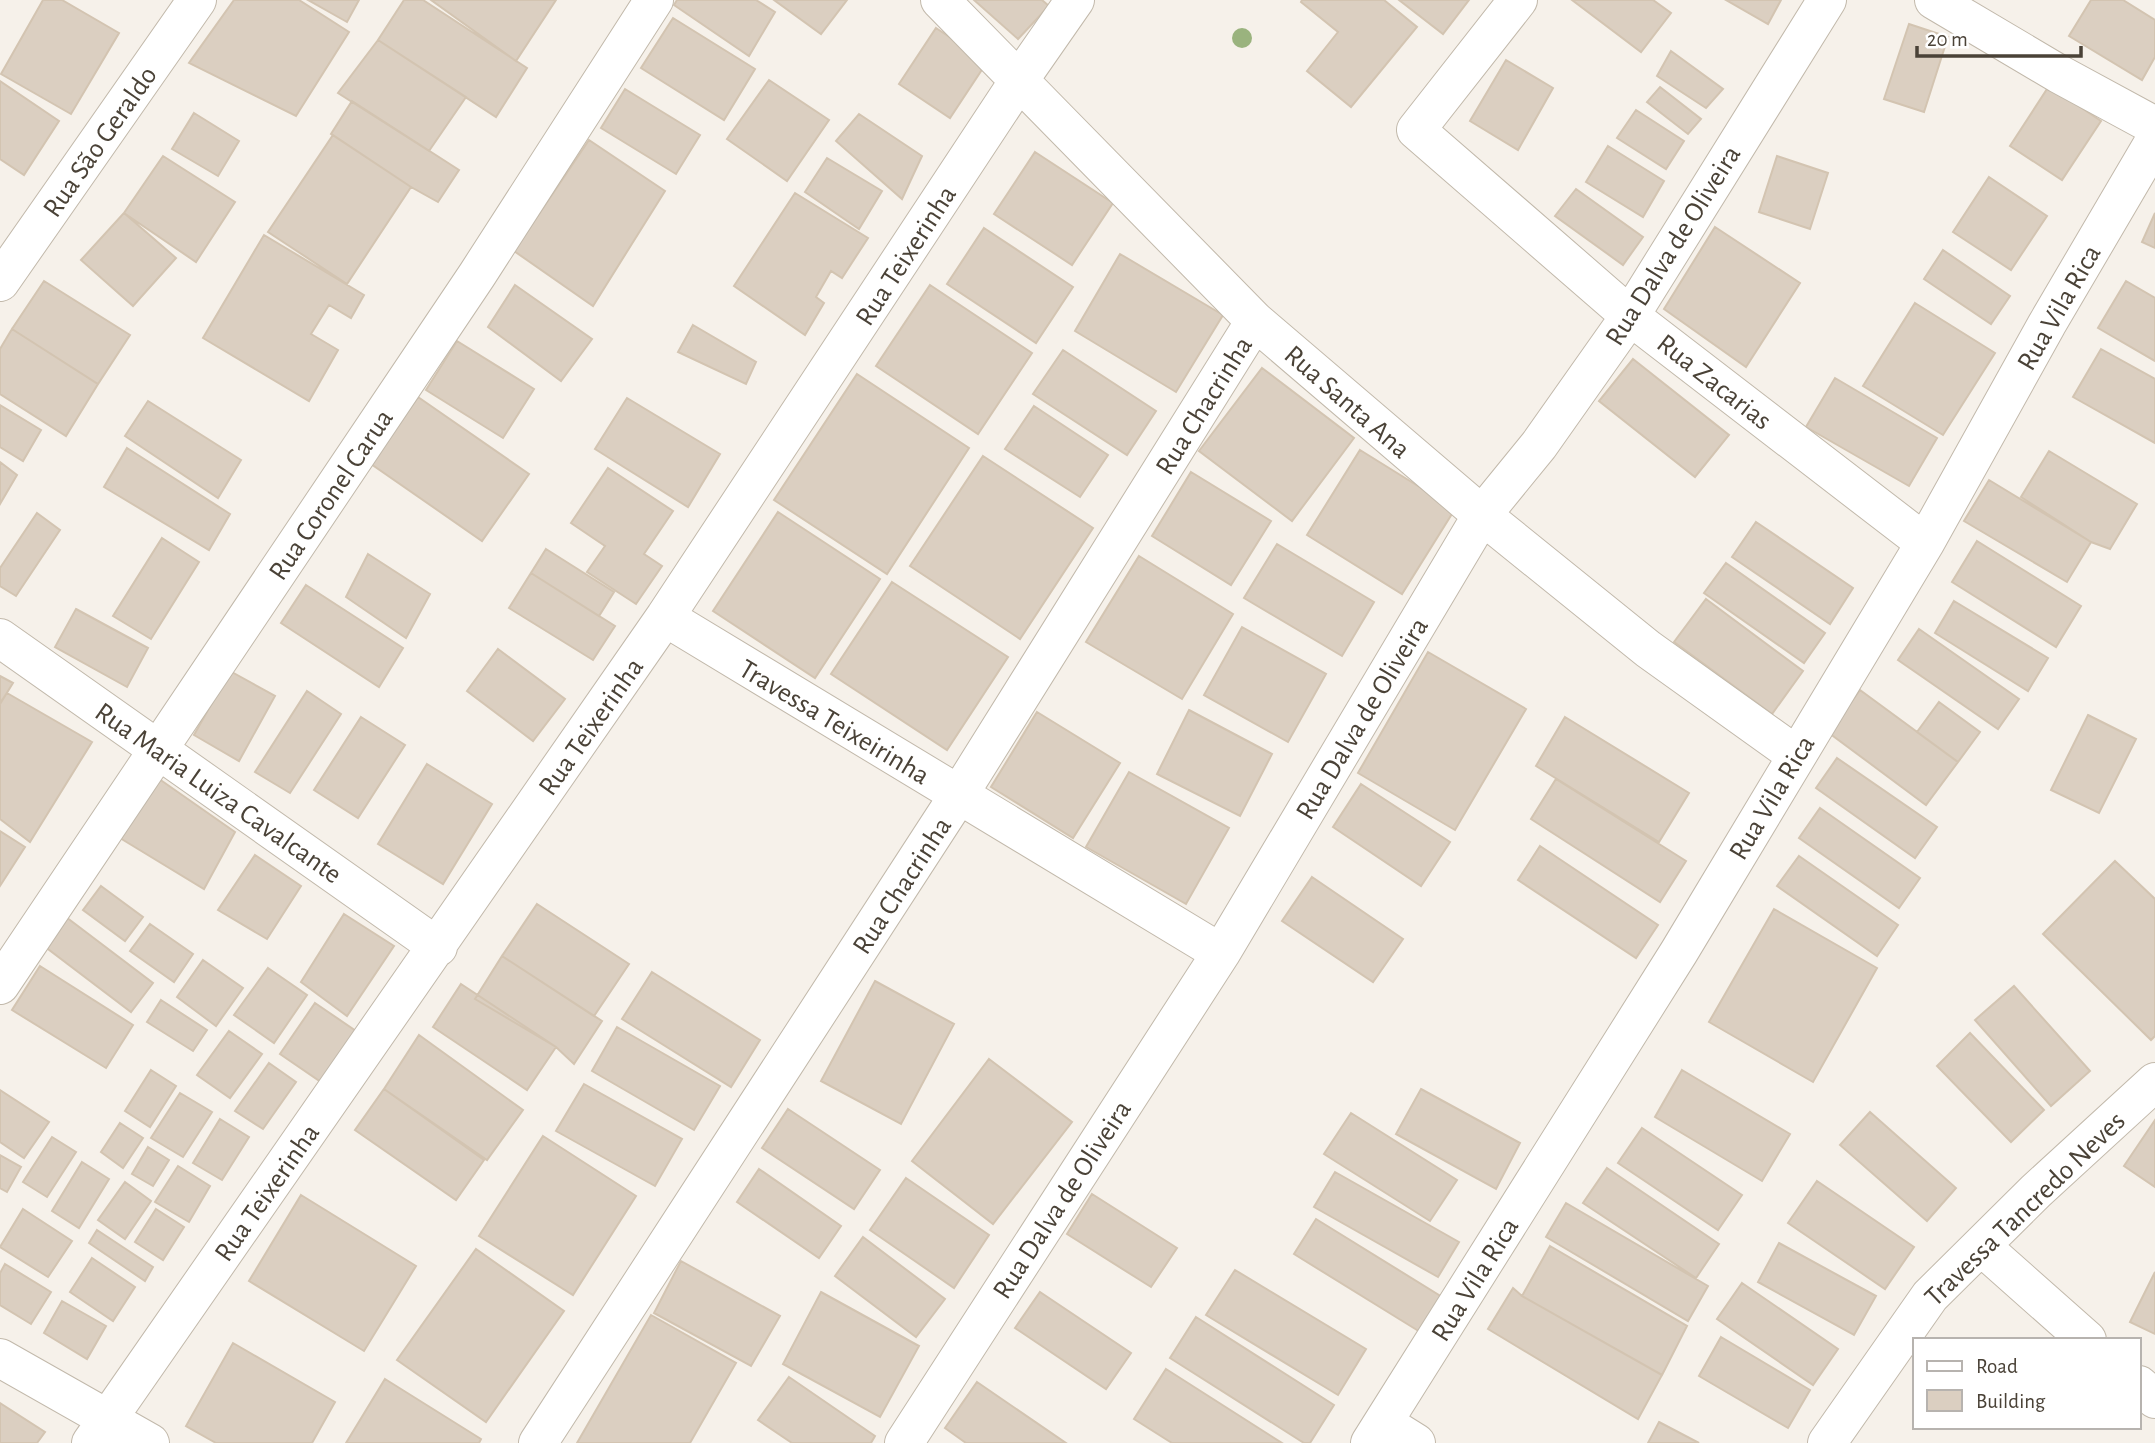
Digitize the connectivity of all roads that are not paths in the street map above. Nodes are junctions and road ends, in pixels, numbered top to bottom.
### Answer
1 (197, 0) edge
2 (654, 0) edge
3 (940, 0) edge
4 (1075, 0) edge
5 (1518, 0) edge
6 (1827, 0) edge
7 (1934, 0) edge
8 (1020, 79) junction
9 (2155, 126) edge
10 (2155, 140) edge
11 (0, 282) edge
12 (1630, 316) junction
13 (1255, 321) junction
14 (1482, 515) junction
15 (1925, 543) junction
16 (665, 617) junction
17 (0, 638) edge
18 (158, 749) junction
19 (1796, 755) junction
20 (958, 796) junction
21 (438, 947) junction
22 (1221, 953) junction
23 (0, 985) edge
24 (2155, 1082) edge
25 (1981, 1246) junction
26 (2085, 1338) edge
27 (0, 1358) edge
28 (2141, 1387) edge
29 (2155, 1399) edge
30 (100, 1430) edge
31 (1377, 1433) edge
32 (150, 1443) edge
33 (538, 1443) edge
34 (904, 1443) edge
35 (1416, 1443) edge
36 (1827, 1443) edge

1 - 11 street, Rua São Geraldo
2 - 18 street, Rua Coronel Carua
3 - 8 street, Rua Santa Ana
4 - 8 street, Rua Teixerinha
5 - 12 street, Rua Zacarias
6 - 12 street, Rua Dalva de Oliveira
7 - 9 street
8 - 13 street, Rua Santa Ana
8 - 16 street, Rua Teixerinha
10 - 15 street, Rua Vila Rica
12 - 14 street, Rua Dalva de Oliveira
12 - 15 street, Rua Zacarias
13 - 14 street, Rua Santa Ana
13 - 20 street, Rua Chacrinha
14 - 19 street, Rua Santa Ana
14 - 22 street, Rua Dalva de Oliveira
15 - 19 street, Rua Vila Rica
16 - 20 street, Travessa Teixeirinha
16 - 21 street, Rua Teixerinha
17 - 18 street, Rua Maria Luiza Cavalcante
18 - 21 street, Rua Maria Luiza Cavalcante
18 - 23 street, Rua Coronel Carua
19 - 31 street, Rua Vila Rica
20 - 22 street, Travessa Teixeirinha
20 - 33 street, Rua Chacrinha
21 - 30 street, Rua Teixerinha
22 - 34 street, Rua Dalva de Oliveira
24 - 25 street, Travessa Tancredo Neves
25 - 26 street
25 - 36 street, Travessa Tancredo Neves
27 - 30 street
28 - 29 street
30 - 32 street
31 - 35 street

